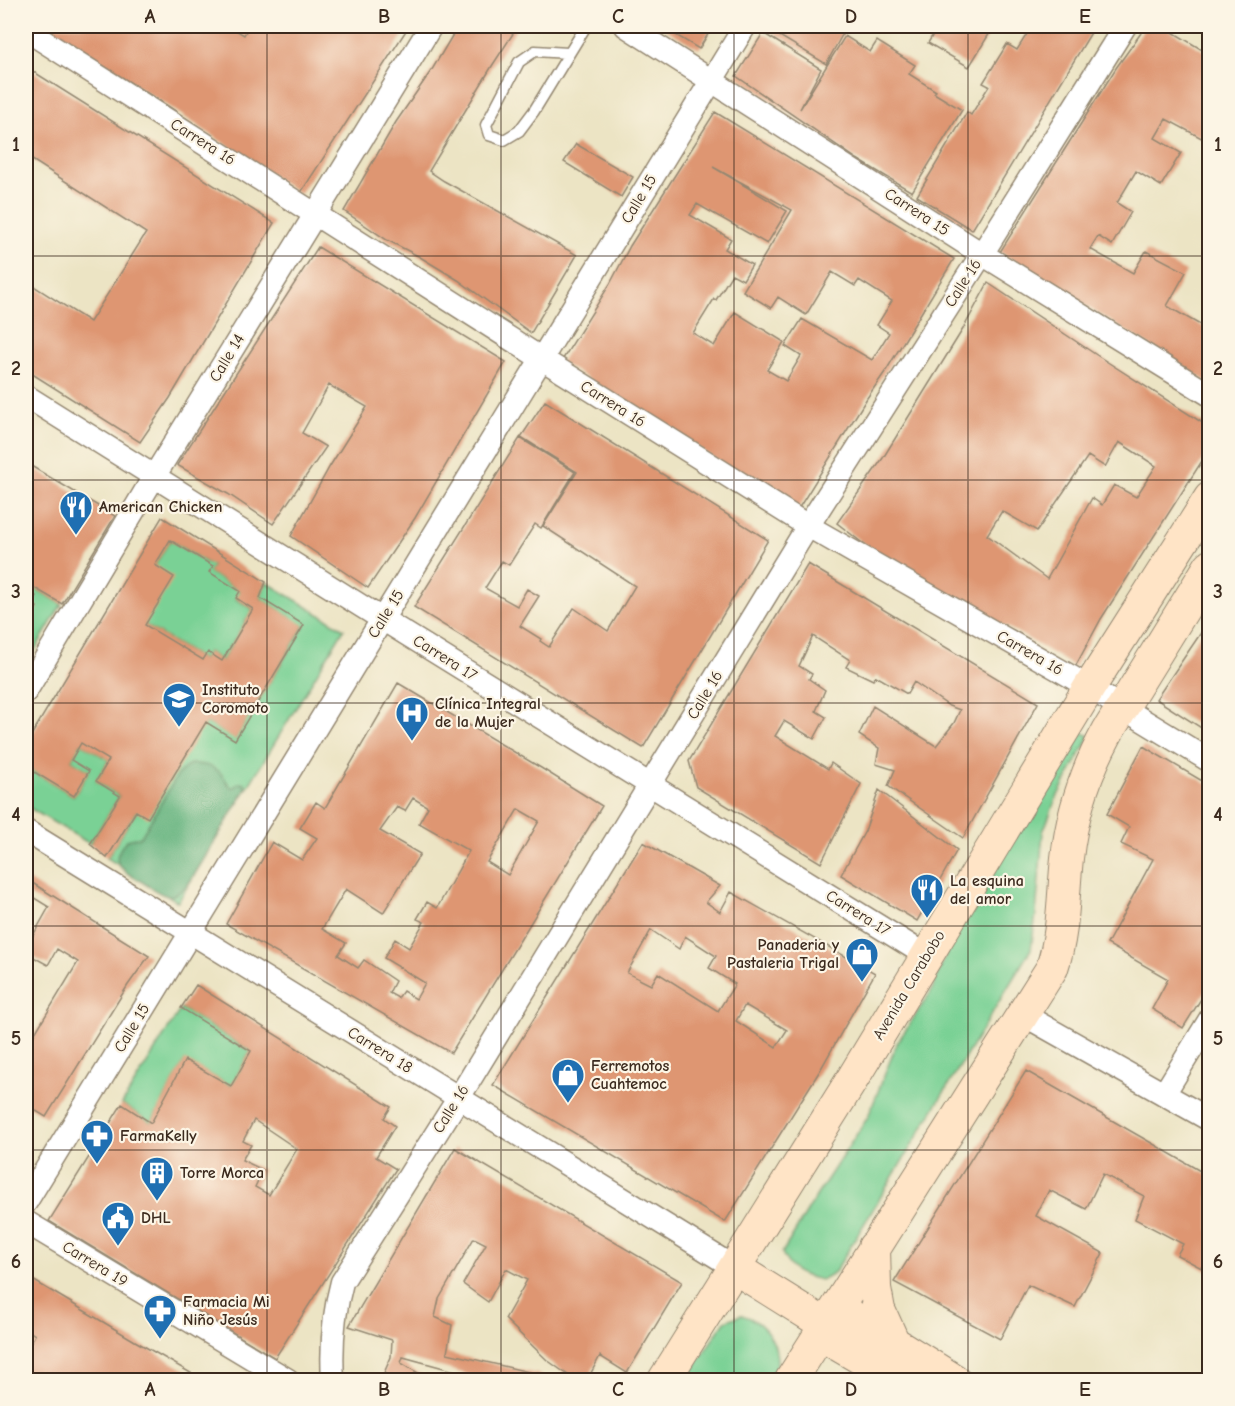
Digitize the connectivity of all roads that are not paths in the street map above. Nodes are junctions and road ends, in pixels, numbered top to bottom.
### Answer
1 (431, 26) edge
2 (586, 26) edge
3 (626, 26) edge
4 (745, 26) edge
5 (1125, 26) edge
6 (26, 30) edge
7 (568, 53) junction
8 (711, 80) junction
9 (315, 214) junction
10 (982, 254) junction
11 (542, 359) junction
12 (1209, 395) edge
13 (26, 396) edge
14 (155, 475) junction
15 (1209, 498) edge
16 (808, 526) junction
17 (1209, 566) edge
18 (382, 619) junction
19 (1089, 688) junction
20 (26, 691) edge
21 (1123, 709) junction
22 (1209, 761) edge
23 (651, 785) junction
24 (26, 831) edge
25 (191, 932) junction
26 (927, 956) junction
27 (1022, 1014) junction
28 (1209, 1019) edge
29 (1164, 1094) junction
30 (458, 1099) junction
31 (1209, 1120) edge
32 (26, 1202) edge
33 (26, 1222) edge
34 (874, 1247) junction
35 (735, 1268) junction
36 (826, 1325) junction
37 (893, 1341) junction
38 (288, 1380) edge
39 (333, 1380) edge
40 (664, 1380) edge
41 (790, 1380) edge
42 (898, 1380) edge
43 (954, 1380) edge

1 - 9 street, Calle 14
2 - 7 lane
3 - 8 street, Carrera 15
4 - 8 street, Calle 15
5 - 10 street, Calle 16
6 - 9 street, Carrera 16
7 - 7 lane
8 - 10 street, Carrera 15
8 - 11 street, Calle 15
9 - 11 street, Carrera 16
9 - 14 street, Calle 14
10 - 12 street, Carrera 15
10 - 16 street, Calle 16
11 - 16 street, Carrera 16
11 - 18 street, Calle 15
13 - 14 street, Carrera 17
14 - 18 street, Carrera 17
14 - 20 street, Calle 14
15 - 19 main road, Avenida Carabobo
16 - 19 street, Carrera 16
16 - 23 street, Calle 16
17 - 21 main road
18 - 23 street, Carrera 17
18 - 25 street, Calle 15
19 - 21 street, Carrera 16
19 - 26 main road, Avenida Carabobo
21 - 22 street, Carrera 16
21 - 27 main road
23 - 26 street, Carrera 17
23 - 30 street, Calle 16
24 - 25 street, Carrera 18
25 - 30 street, Carrera 18
25 - 32 street, Calle 15
26 - 35 main road, Avenida Carabobo
27 - 29 street
27 - 34 main road
28 - 29 street
29 - 31 street
30 - 35 street, Carrera 18
30 - 39 street, Calle 16
33 - 38 street, Carrera 19
34 - 36 main road
34 - 37 main road
35 - 36 main road
35 - 40 main road, Avenida Carabobo
36 - 37 main road
36 - 41 main road
36 - 42 main road
37 - 43 main road

